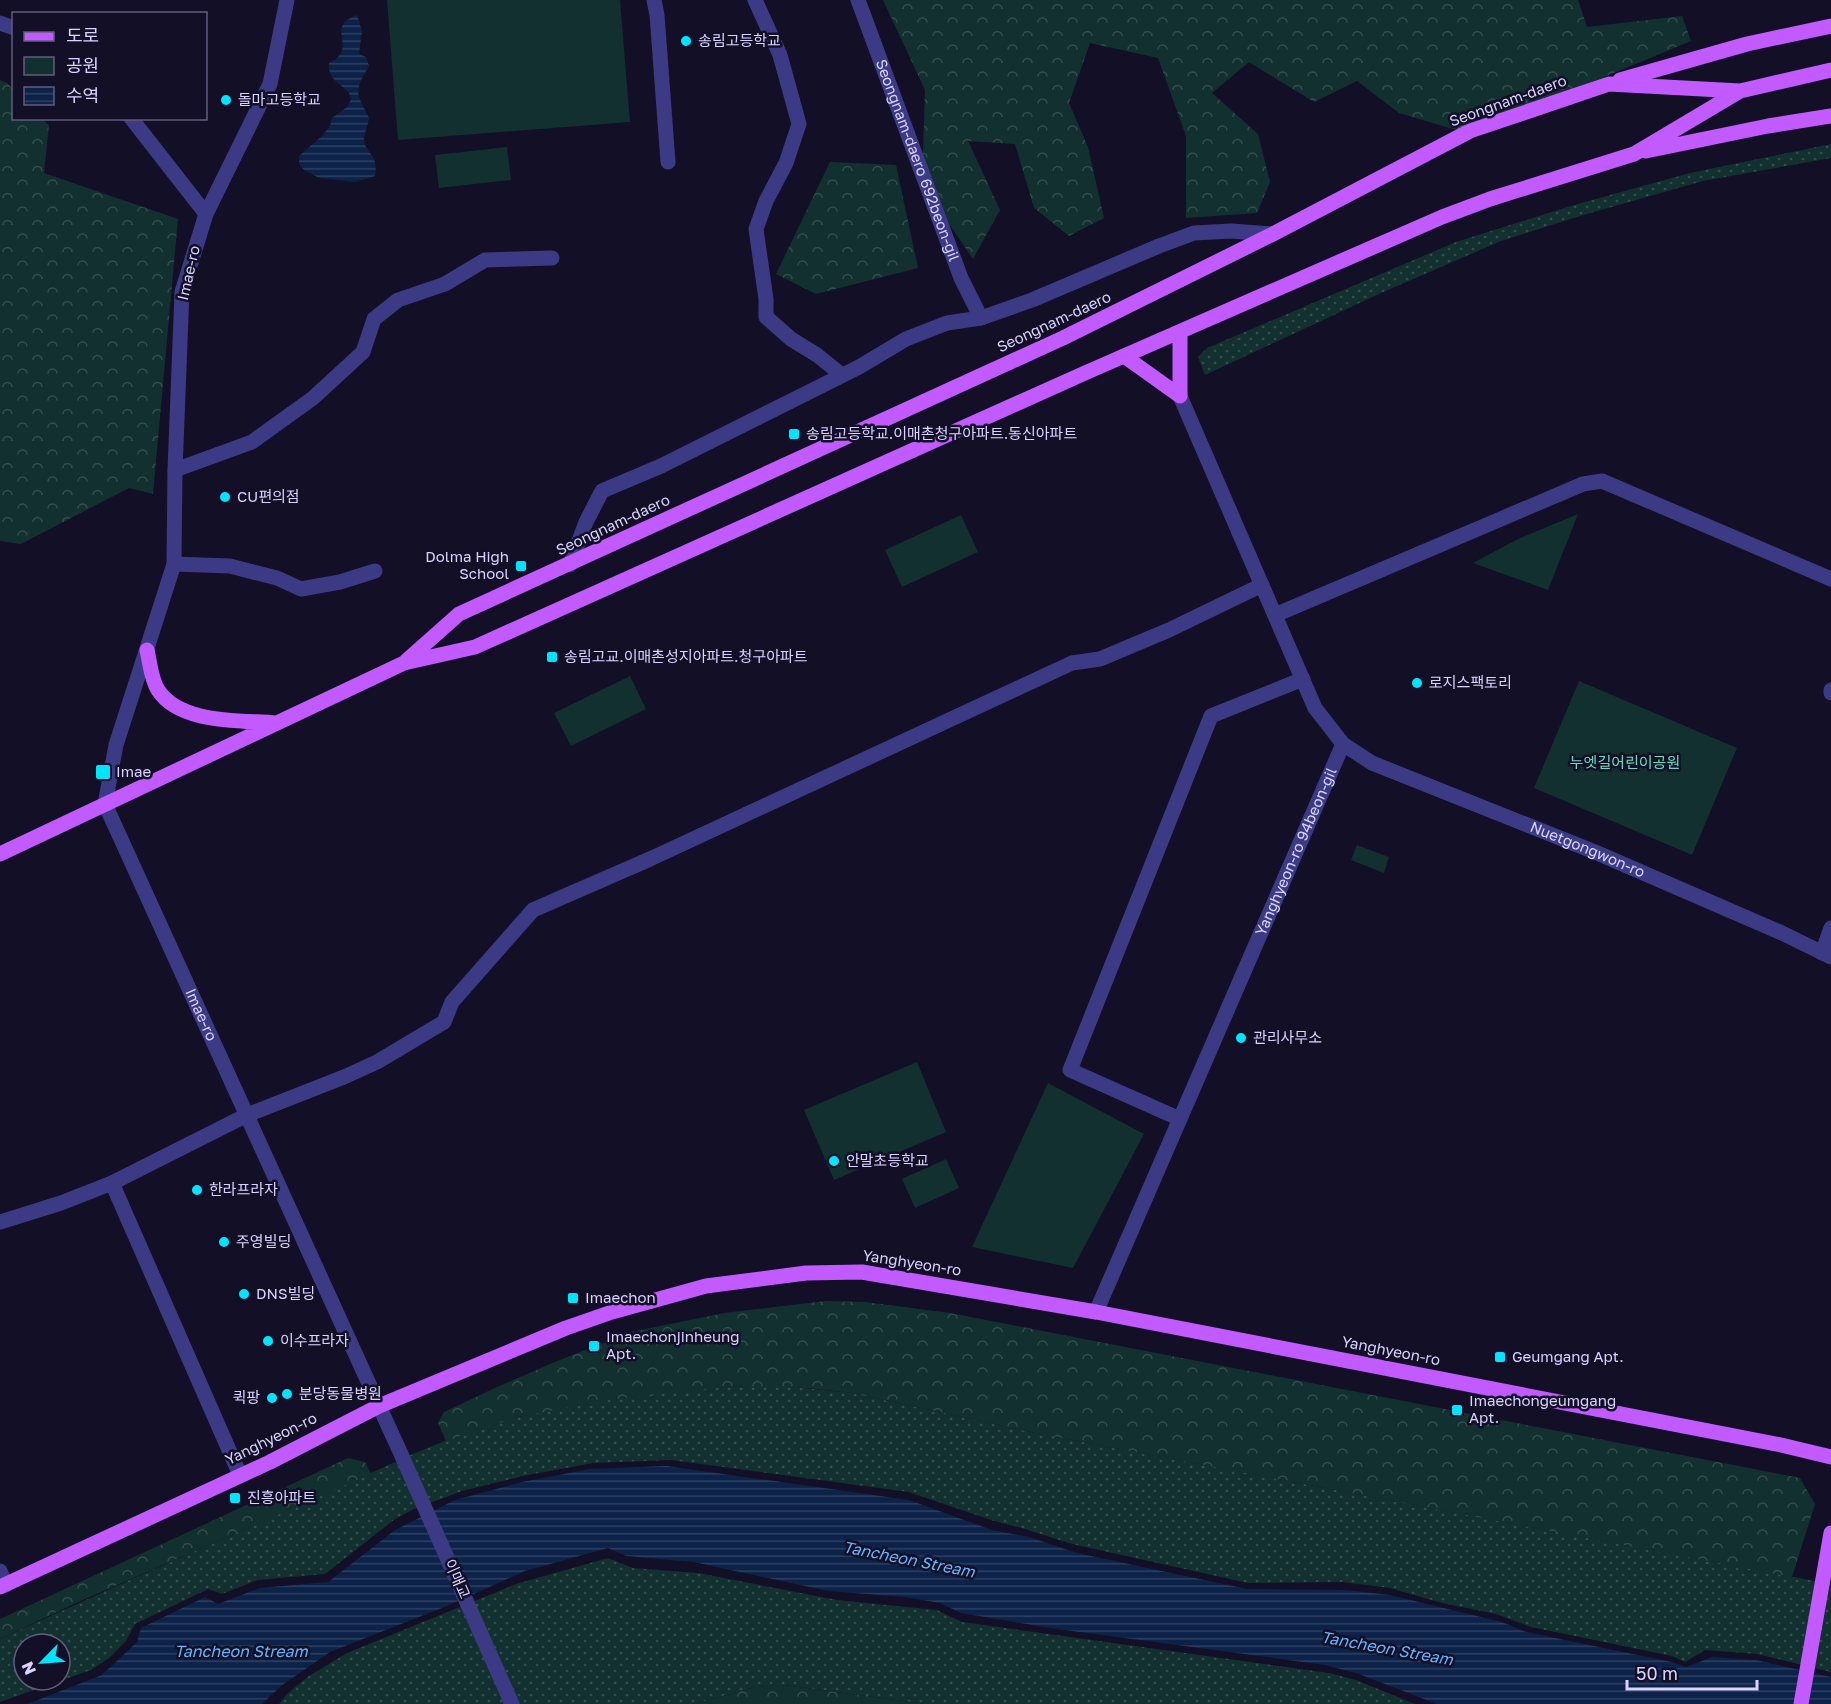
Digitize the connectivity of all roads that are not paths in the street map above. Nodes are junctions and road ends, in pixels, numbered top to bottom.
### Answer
1 (286, 0) edge
2 (654, 0) edge
3 (755, 0) edge
4 (858, 0) edge
5 (1831, 26) edge
6 (1831, 70) edge
7 (1609, 84) junction
8 (1740, 91) junction
9 (1831, 116) edge
10 (133, 120) edge
11 (1634, 154) junction
12 (668, 162) dead end
13 (206, 214) junction
14 (1274, 234) junction
15 (552, 258) dead end
16 (981, 318) junction
17 (1180, 332) junction
18 (1124, 356) junction
19 (842, 375) junction
20 (1180, 396) junction
21 (175, 470) junction
22 (174, 564) junction
23 (570, 565) junction
24 (375, 571) dead end
25 (1831, 579) edge
26 (1262, 585) junction
27 (1275, 615) junction
28 (147, 650) junction
29 (404, 663) junction
30 (1303, 679) junction
31 (276, 723) junction
32 (1342, 744) junction
33 (105, 804) junction
34 (0, 855) edge
35 (1831, 928) edge
36 (1826, 955) edge
37 (247, 1115) junction
38 (1180, 1119) junction
39 (112, 1183) junction
40 (0, 1222) edge
41 (1096, 1312) junction
42 (379, 1406) junction
43 (401, 1454) joint
44 (1831, 1457) edge
45 (240, 1475) junction
46 (1831, 1533) edge
47 (2, 1581) edge
48 (512, 1704) edge
49 (1801, 1704) edge

1 - 13 street, Imae-ro
2 - 12 street
3 - 19 street
4 - 16 street, Seongnam-daero 692beon-gil
5 - 7 main road
6 - 8 main road, Seongnam-daero
7 - 8 main road, Seongnam-daero
7 - 14 main road, Seongnam-daero
8 - 11 main road, Seongnam-daero
9 - 11 main road
10 - 13 street
11 - 17 main road, Seongnam-daero
13 - 21 street, Imae-ro
14 - 16 street
14 - 23 main road, Seongnam-daero
15 - 21 street
16 - 19 street
17 - 18 main road, Seongnam-daero
17 - 20 main road
18 - 20 main road
18 - 29 main road, Seongnam-daero
19 - 23 street
20 - 26 street
21 - 22 street, Imae-ro
22 - 24 street
22 - 28 street, Imae-ro
23 - 29 main road, Seongnam-daero
25 - 27 street
26 - 27 street
26 - 37 street
27 - 30 street
28 - 31 main road
28 - 33 street, Imae-ro
29 - 31 main road, Seongnam-daero
30 - 32 street
30 - 38 street
31 - 33 main road, Seongnam-daero
32 - 36 street, Nuetgongwon-ro
32 - 38 street, Yanghyeon-ro 94beon-gil
33 - 34 main road, Seongnam-daero
33 - 37 street, Imae-ro
35 - 36 street
37 - 39 street
37 - 42 street, Imae-ro
38 - 41 street, Yanghyeon-ro 94beon-gil
39 - 40 street
39 - 45 street
41 - 42 main road, Yanghyeon-ro
41 - 44 main road, Yanghyeon-ro
42 - 43 street, Imae-ro
42 - 45 main road, Yanghyeon-ro
43 - 48 street, 이매교
45 - 47 main road, Yanghyeon-ro
46 - 49 main road

